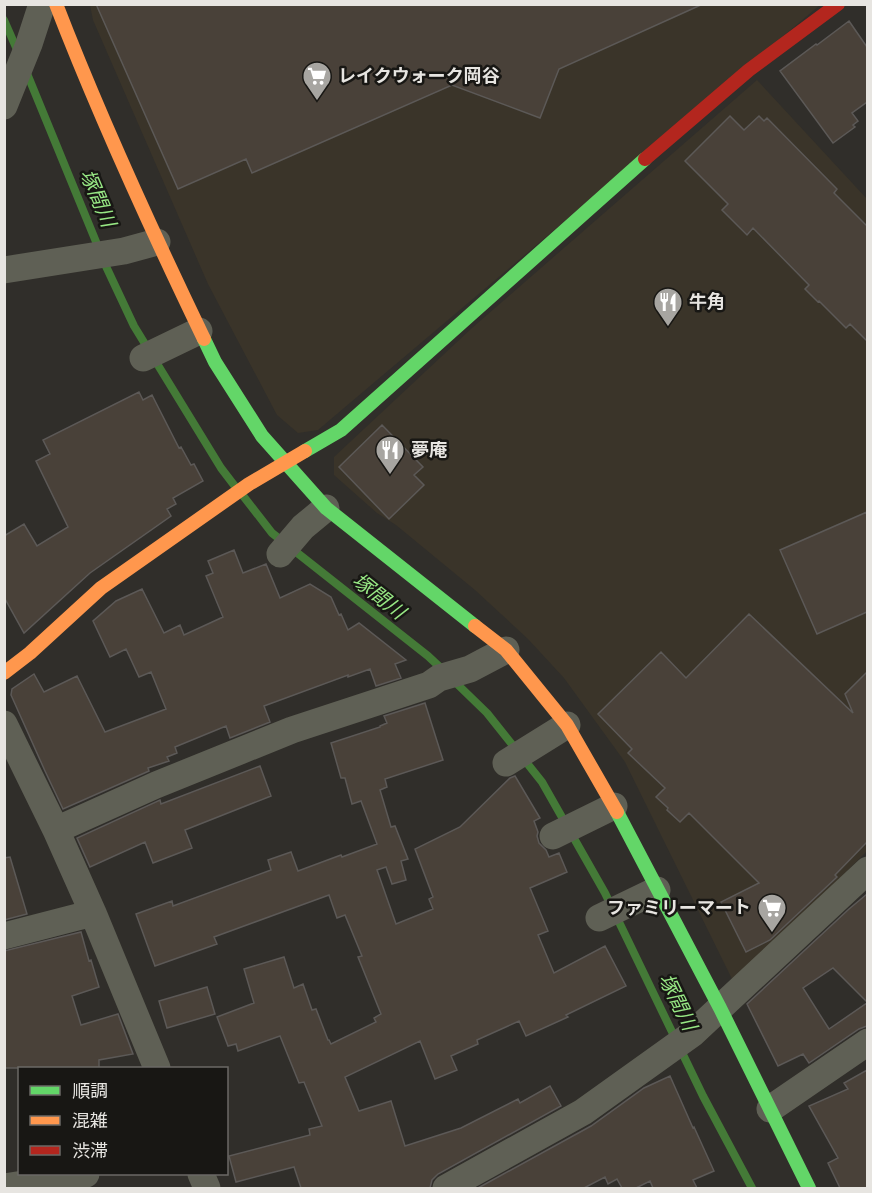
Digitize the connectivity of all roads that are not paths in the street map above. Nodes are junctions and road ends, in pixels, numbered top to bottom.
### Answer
1 (42, 4) edge
2 (56, 4) edge
3 (838, 4) edge
4 (4, 106) edge
5 (157, 242) junction
6 (4, 270) edge
7 (200, 331) junction
8 (143, 358) dead end
9 (286, 464) junction
10 (326, 508) junction
11 (280, 554) dead end
12 (506, 650) junction
13 (4, 673) edge
14 (4, 724) edge
15 (567, 725) junction
16 (506, 763) dead end
17 (614, 806) junction
18 (56, 830) junction
19 (554, 836) dead end
20 (867, 870) edge
21 (657, 890) junction
22 (93, 913) junction
23 (599, 918) dead end
24 (4, 936) edge
25 (720, 1008) junction
26 (867, 1042) edge
27 (157, 1067) edge
28 (770, 1109) junction
29 (74, 1175) edge
30 (802, 1186) edge
31 (4, 1187) edge
32 (446, 1188) edge

1 - 4 street
2 - 5 street
3 - 9 street
5 - 6 street
5 - 7 street
7 - 8 street
7 - 9 street
9 - 10 street
9 - 13 street
10 - 11 street
10 - 12 street
12 - 15 street
12 - 18 street
14 - 18 street
15 - 16 street
15 - 17 street
17 - 19 street
17 - 21 street
18 - 22 street
20 - 25 street
21 - 23 street
21 - 25 street
22 - 24 street
22 - 27 street
25 - 28 street
25 - 32 street
26 - 28 street
28 - 30 street
29 - 31 street

